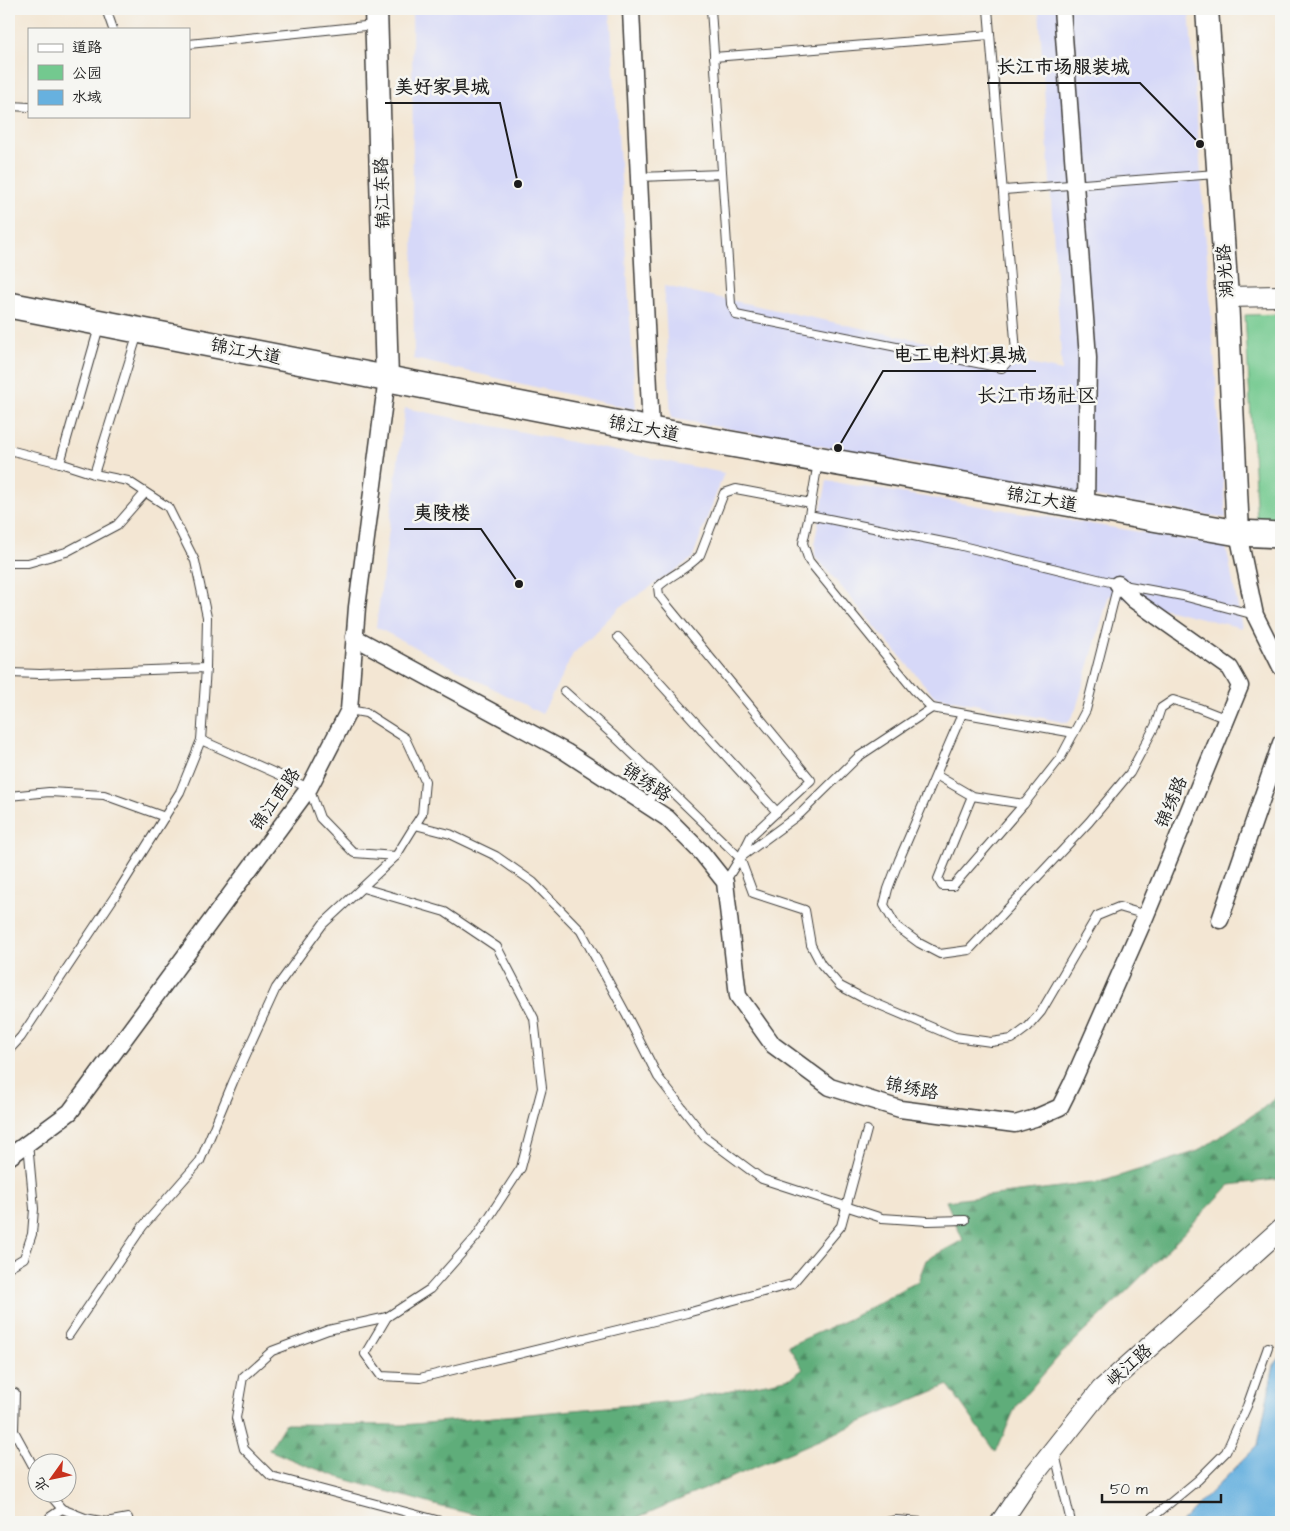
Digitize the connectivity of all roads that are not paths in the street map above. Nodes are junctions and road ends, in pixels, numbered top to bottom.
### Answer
1 (106, 9) edge
2 (711, 9) edge
3 (988, 9) edge
4 (1062, 9) edge
5 (1207, 9) edge
6 (631, 10) edge
7 (376, 17) edge
8 (113, 28) edge
9 (990, 35) junction
10 (190, 44) edge
11 (714, 57) junction
12 (9, 104) edge
13 (28, 107) edge
14 (722, 174) junction
15 (1218, 174) junction
16 (639, 178) junction
17 (1075, 185) junction
18 (1004, 190) junction
19 (1281, 296) edge
20 (1227, 297) junction
21 (9, 305) edge
22 (101, 323) junction
23 (139, 330) junction
24 (387, 378) junction
25 (651, 430) junction
26 (9, 450) edge
27 (819, 459) junction
28 (60, 463) junction
29 (94, 474) junction
30 (145, 493) junction
31 (811, 503) junction
32 (1086, 506) junction
33 (809, 515) junction
34 (1238, 533) junction
35 (1281, 535) edge
36 (9, 563) edge
37 (1118, 584) junction
38 (1255, 616) junction
39 (354, 637) junction
40 (618, 637) dead end
41 (1281, 667) edge
42 (206, 668) junction
43 (9, 673) edge
44 (564, 691) dead end
45 (932, 708) junction
46 (349, 710) junction
47 (962, 714) junction
48 (1227, 720) junction
49 (1074, 733) junction
50 (201, 740) junction
51 (1281, 743) edge
52 (936, 775) junction
53 (662, 783) junction
54 (309, 788) junction
55 (9, 796) edge
56 (972, 796) junction
57 (646, 804) junction
58 (1024, 804) junction
59 (777, 812) junction
60 (164, 817) junction
61 (415, 825) junction
62 (396, 856) junction
63 (740, 858) junction
64 (725, 882) junction
65 (363, 888) junction
66 (1146, 915) junction
67 (1220, 920) dead end
68 (9, 1050) edge
69 (867, 1130) dead end
70 (28, 1143) junction
71 (9, 1157) edge
72 (846, 1207) junction
73 (965, 1220) dead end
74 (1281, 1228) edge
75 (9, 1267) edge
76 (387, 1316) junction
77 (70, 1335) dead end
78 (1268, 1347) dead end
79 (9, 1391) edge
80 (1054, 1450) junction
81 (28, 1457) edge
82 (58, 1504) edge
83 (62, 1509) junction
84 (49, 1522) edge
85 (129, 1522) edge
86 (444, 1522) edge
87 (887, 1522) edge
88 (920, 1522) edge
89 (1001, 1522) edge
90 (1071, 1522) edge
91 (1147, 1522) edge

1 - 8 lane
2 - 11 lane
3 - 9 lane
4 - 17 street
5 - 15 main road, 湖光路
6 - 16 street
7 - 10 lane
7 - 24 main road, 锦江东路
9 - 11 lane
9 - 18 lane
11 - 14 lane
12 - 13 lane
14 - 16 lane
14 - 18 lane
15 - 17 lane
15 - 20 main road, 湖光路
16 - 25 street
17 - 18 lane
17 - 32 street
19 - 20 street
20 - 34 main road, 湖光路
21 - 22 main road, 锦江大道
22 - 23 main road, 锦江大道
22 - 28 lane
23 - 24 main road, 锦江大道
23 - 29 lane
24 - 25 main road, 锦江大道
24 - 39 street, 锦江西路
25 - 27 main road, 锦江大道
26 - 28 lane
27 - 31 lane
27 - 32 main road, 锦江大道
28 - 29 lane
29 - 30 lane
30 - 36 lane
30 - 42 lane
31 - 33 lane
31 - 59 lane
32 - 34 main road, 锦江大道
33 - 37 lane
33 - 45 lane
34 - 35 main road, 锦江大道
34 - 38 street
37 - 38 lane
37 - 48 street, 锦绣路
37 - 49 lane
38 - 41 street
39 - 46 street, 锦江西路
39 - 57 street, 锦绣路
40 - 59 lane
42 - 43 lane
42 - 50 lane
44 - 53 lane
45 - 47 lane
45 - 63 lane
46 - 54 street, 锦江西路
46 - 61 lane
47 - 49 lane
47 - 52 lane
48 - 52 lane
48 - 66 street, 锦绣路
49 - 58 lane
50 - 54 lane
50 - 60 lane
51 - 67 street
52 - 56 lane
53 - 57 lane
53 - 63 lane
54 - 62 lane
54 - 70 street, 锦江西路
55 - 60 lane
56 - 58 lane
56 - 58 lane
57 - 64 street, 锦绣路
59 - 63 lane
60 - 68 lane
61 - 62 lane
61 - 72 lane
62 - 65 lane
63 - 64 lane
63 - 66 lane
64 - 66 street, 锦绣路
65 - 76 lane
65 - 77 lane
69 - 72 lane
70 - 71 street, 锦江西路
70 - 75 lane
72 - 73 lane
72 - 76 lane
74 - 80 street, 峡江路
76 - 86 lane
78 - 91 lane
79 - 81 lane
80 - 89 street, 峡江路
80 - 90 lane
82 - 83 lane
83 - 84 lane
83 - 85 lane
87 - 88 lane

